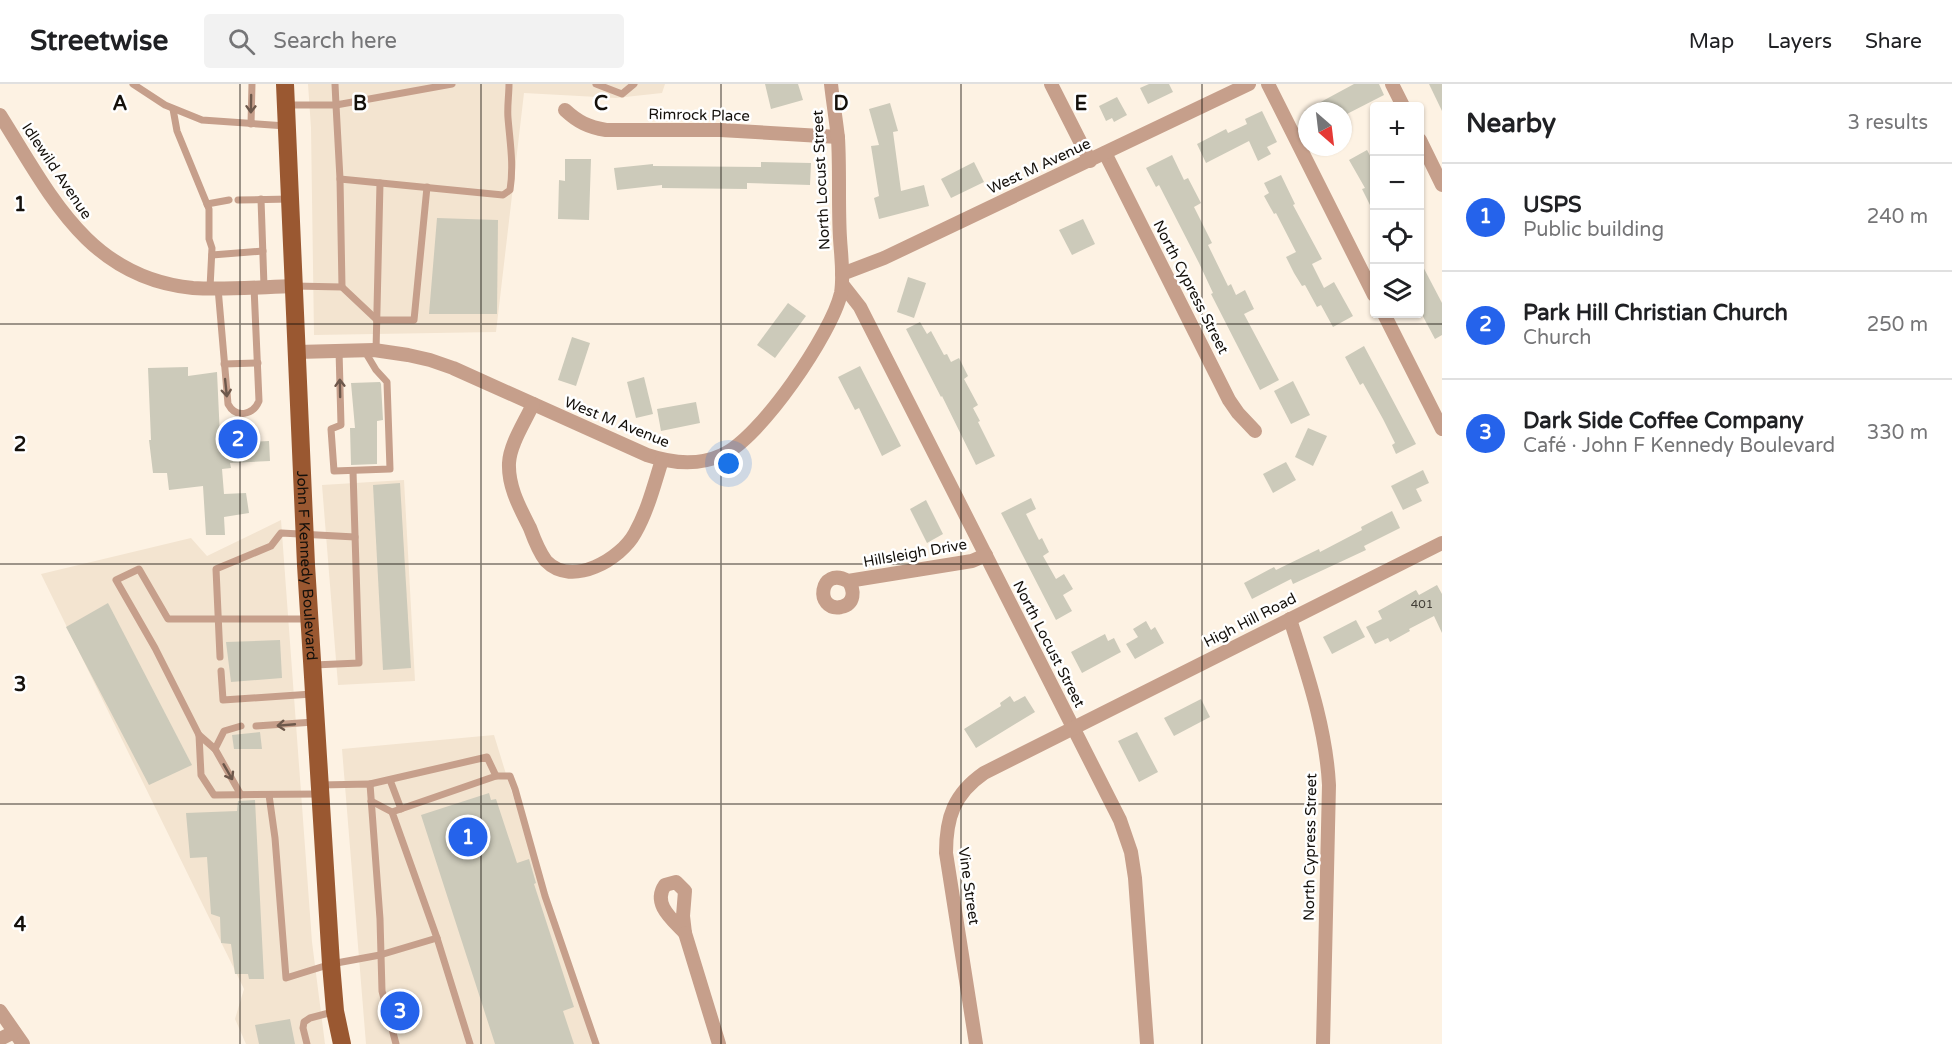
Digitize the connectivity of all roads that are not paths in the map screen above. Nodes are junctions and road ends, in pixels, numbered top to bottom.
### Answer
1 (133, 84) edge
2 (252, 84) edge
3 (285, 84) edge
4 (336, 84) edge
5 (452, 84) edge
6 (509, 84) edge
7 (596, 84) edge
8 (634, 84) edge
9 (831, 84) edge
10 (1052, 84) edge
11 (1249, 84) edge
12 (1268, 84) edge
13 (1392, 84) edge
14 (424, 86) edge
15 (1401, 102) edge
16 (286, 105) junction
17 (336, 105) junction
18 (173, 109) junction
19 (565, 110) dead end
20 (0, 115) edge
21 (251, 124) junction
22 (287, 126) junction
23 (838, 137) junction
24 (1424, 150) edge
25 (1105, 153) junction
26 (1090, 161) junction
27 (340, 179) junction
28 (380, 183) junction
29 (1442, 184) edge
30 (427, 187) junction
31 (261, 199) junction
32 (290, 199) junction
33 (229, 200) dead end
34 (238, 200) dead end
35 (207, 204) junction
36 (263, 250) junction
37 (212, 255) junction
38 (842, 279) junction
39 (294, 286) junction
40 (259, 287) junction
41 (342, 287) junction
42 (1370, 287) edge
43 (214, 288) junction
44 (1386, 318) edge
45 (377, 320) junction
46 (370, 350) junction
47 (339, 351) junction
48 (297, 352) junction
49 (258, 363) junction
50 (224, 364) junction
51 (533, 404) junction
52 (1442, 429) edge
53 (1255, 431) dead end
54 (662, 460) junction
55 (353, 471) junction
56 (304, 535) junction
57 (355, 537) junction
58 (1442, 543) edge
59 (986, 555) junction
60 (848, 581) dead end
61 (220, 618) junction
62 (310, 619) junction
63 (1290, 619) junction
64 (220, 657) dead end
65 (313, 665) junction
66 (221, 671) dead end
67 (315, 694) junction
68 (316, 722) junction
69 (241, 726) dead end
70 (256, 726) dead end
71 (1073, 728) junction
72 (199, 735) junction
73 (215, 749) junction
74 (496, 776) junction
75 (390, 780) junction
76 (370, 784) junction
77 (320, 789) junction
78 (241, 795) junction
79 (269, 795) junction
80 (371, 801) junction
81 (401, 809) junction
82 (392, 812) junction
83 (685, 933) dead end
84 (437, 938) junction
85 (380, 955) junction
86 (331, 964) junction
87 (0, 1011) edge
88 (336, 1011) junction
89 (14, 1032) junction
90 (0, 1039) edge
91 (23, 1044) edge
92 (307, 1044) edge
93 (342, 1044) edge
94 (396, 1044) edge
95 (470, 1044) edge
96 (596, 1044) edge
97 (719, 1044) edge
98 (976, 1044) edge
99 (1147, 1044) edge
100 (1323, 1044) edge

1 - 18 lane
2 -> 21 lane
3 - 16 main road, John F Kennedy Boulevard
4 - 17 lane
5 - 14 lane
6 - 30 lane
7 - 8 lane
9 - 23 street, North Locust Street
10 - 26 street
11 - 25 street, West M Avenue
12 - 42 street
13 - 15 street
14 - 17 lane
16 - 17 lane
16 - 22 main road, John F Kennedy Boulevard
17 - 27 lane
18 - 21 lane
18 - 35 lane
19 - 23 street, Rimrock Place
20 - 43 street, Idlewild Avenue
21 - 22 lane
22 - 32 main road, John F Kennedy Boulevard
23 - 38 street, North Locust Street
24 - 29 street
25 - 26 street, West M Avenue
25 - 53 street, North Cypress Street
26 - 38 street, West M Avenue
27 - 28 lane
27 - 41 lane
28 - 30 lane
28 - 45 lane
30 - 45 lane
31 - 32 lane
31 - 34 lane
31 - 36 lane
32 - 39 main road, John F Kennedy Boulevard
33 - 35 lane
35 - 37 lane
36 - 37 lane
36 - 40 lane
37 - 43 lane
38 - 54 street, West M Avenue
38 - 59 street, North Locust Street
39 - 40 street, Idlewild Avenue
39 - 41 lane
39 - 48 main road, John F Kennedy Boulevard
40 - 43 street, Idlewild Avenue
40 - 49 lane
41 - 45 lane
43 - 50 lane
44 - 52 street
45 - 46 lane
46 - 47 street, West M Avenue
46 - 51 street, West M Avenue
46 - 55 lane
47 - 48 street, West M Avenue
55 -> 47 lane
48 - 56 main road, John F Kennedy Boulevard
49 - 50 lane
50 -> 49 lane
51 - 54 street, West M Avenue
51 - 54 street
55 - 57 lane
56 - 57 lane
56 - 61 lane
56 - 62 main road, John F Kennedy Boulevard
57 - 65 lane
58 - 63 street, High Hill Road
59 - 60 street, Hillsleigh Drive
59 - 71 street, North Locust Street
61 - 62 lane
61 - 64 lane
61 - 72 lane
62 - 65 main road, John F Kennedy Boulevard
63 - 71 street, High Hill Road
63 - 100 street, North Cypress Street
65 - 67 main road, John F Kennedy Boulevard
66 - 67 lane
67 - 68 main road, John F Kennedy Boulevard
68 -> 70 lane
68 - 77 main road, John F Kennedy Boulevard
69 - 73 lane
71 - 98 street, Vine Street
71 - 99 street, North Locust Street
72 - 73 lane
72 - 78 lane
73 -> 78 lane
74 - 75 lane
74 - 81 lane
74 - 96 lane
75 - 76 lane
75 - 81 lane
76 - 77 lane
76 - 80 lane
77 - 79 lane
77 - 86 main road, John F Kennedy Boulevard
78 - 79 lane
79 - 86 lane
80 - 82 lane
80 - 85 lane
81 - 82 lane
82 - 84 lane
83 - 97 street
84 - 85 lane
84 - 95 lane
85 - 86 lane
85 - 94 lane
86 - 88 main road, John F Kennedy Boulevard
87 - 89 street
88 - 92 lane
88 - 93 main road, John F Kennedy Boulevard
89 - 90 street
89 - 91 street

